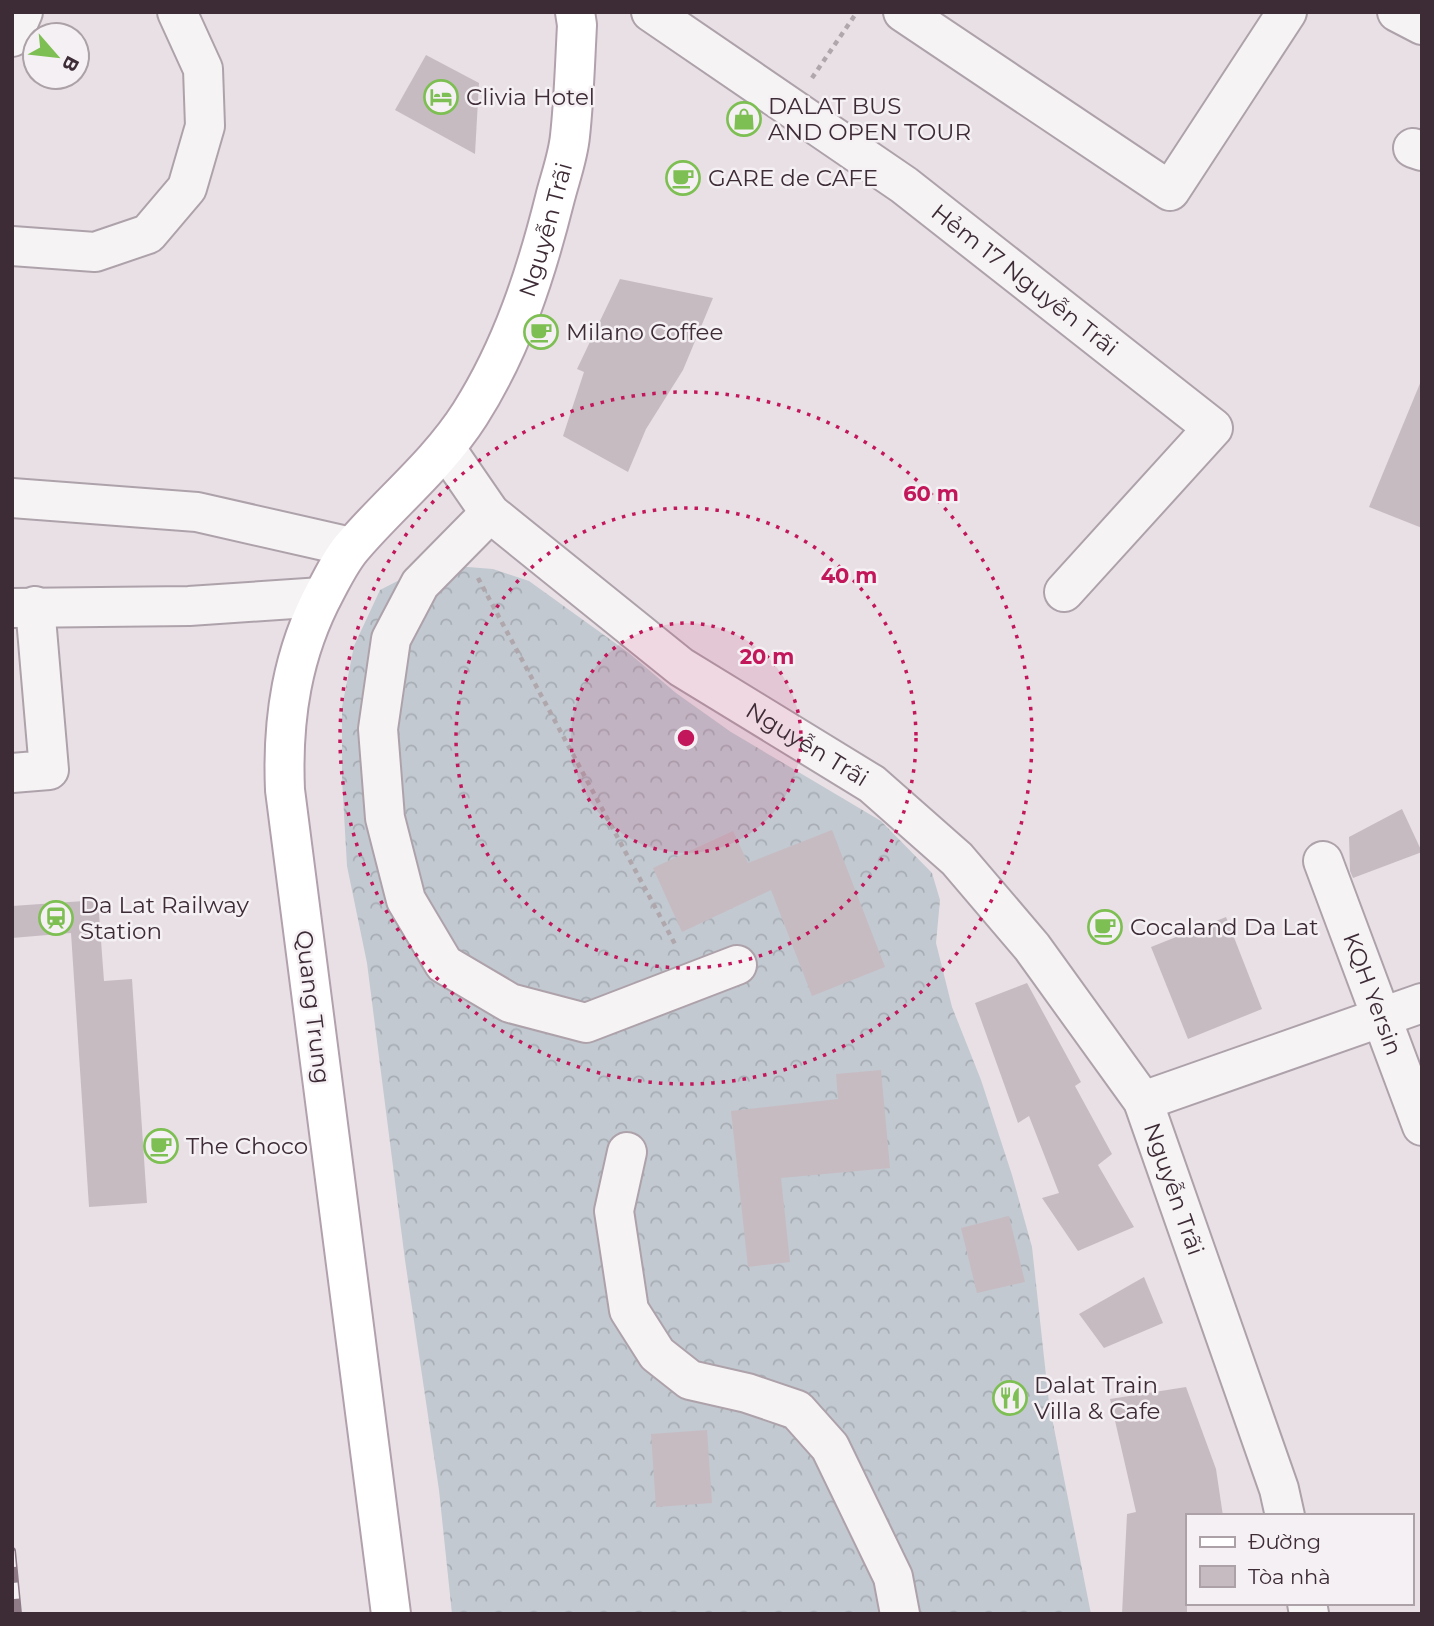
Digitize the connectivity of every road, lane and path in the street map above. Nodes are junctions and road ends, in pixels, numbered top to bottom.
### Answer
1 (23, 12) edge
2 (177, 12) edge
3 (575, 12) edge
4 (652, 12) edge
5 (857, 12) edge
6 (903, 12) edge
7 (1286, 12) edge
8 (1397, 12) edge
9 (1422, 25) edge
10 (12, 37) edge
11 (792, 106) junction
12 (12, 246) edge
13 (446, 449) junction
14 (12, 498) edge
15 (489, 513) junction
16 (459, 544) junction
17 (351, 547) junction
18 (1064, 592) dead end
19 (322, 597) junction
20 (24, 607) edge
21 (12, 773) edge
22 (1323, 861) dead end
23 (737, 965) dead end
24 (695, 981) junction
25 (1422, 1003) edge
26 (1380, 1017) junction
27 (1143, 1101) junction
28 (1422, 1126) edge
29 (627, 1152) dead end
30 (1285, 1514) edge
31 (391, 1614) edge
32 (900, 1614) edge

1 - 10 street
2 - 12 street
3 - 13 main road, Nguyễn Trãi
4 - 11 street, Hẻm 17 Nguyễn Trãi
5 - 11 path
6 - 7 street
8 - 9 street
11 - 18 street, Hẻm 17 Nguyễn Trãi
13 - 15 street, Nguyễn Trãi
13 - 17 main road, Quang Trung
14 - 17 street
15 - 16 street
15 - 27 street, Nguyễn Trãi
16 - 24 path
16 - 24 street
17 - 19 main road, Quang Trung
19 - 20 street
19 - 31 main road, Quang Trung
20 - 21 street
22 - 26 street, KQH Yersin
23 - 24 street
25 - 26 street
26 - 27 street
26 - 28 street, KQH Yersin
27 - 30 street, Nguyễn Trãi
29 - 32 street

